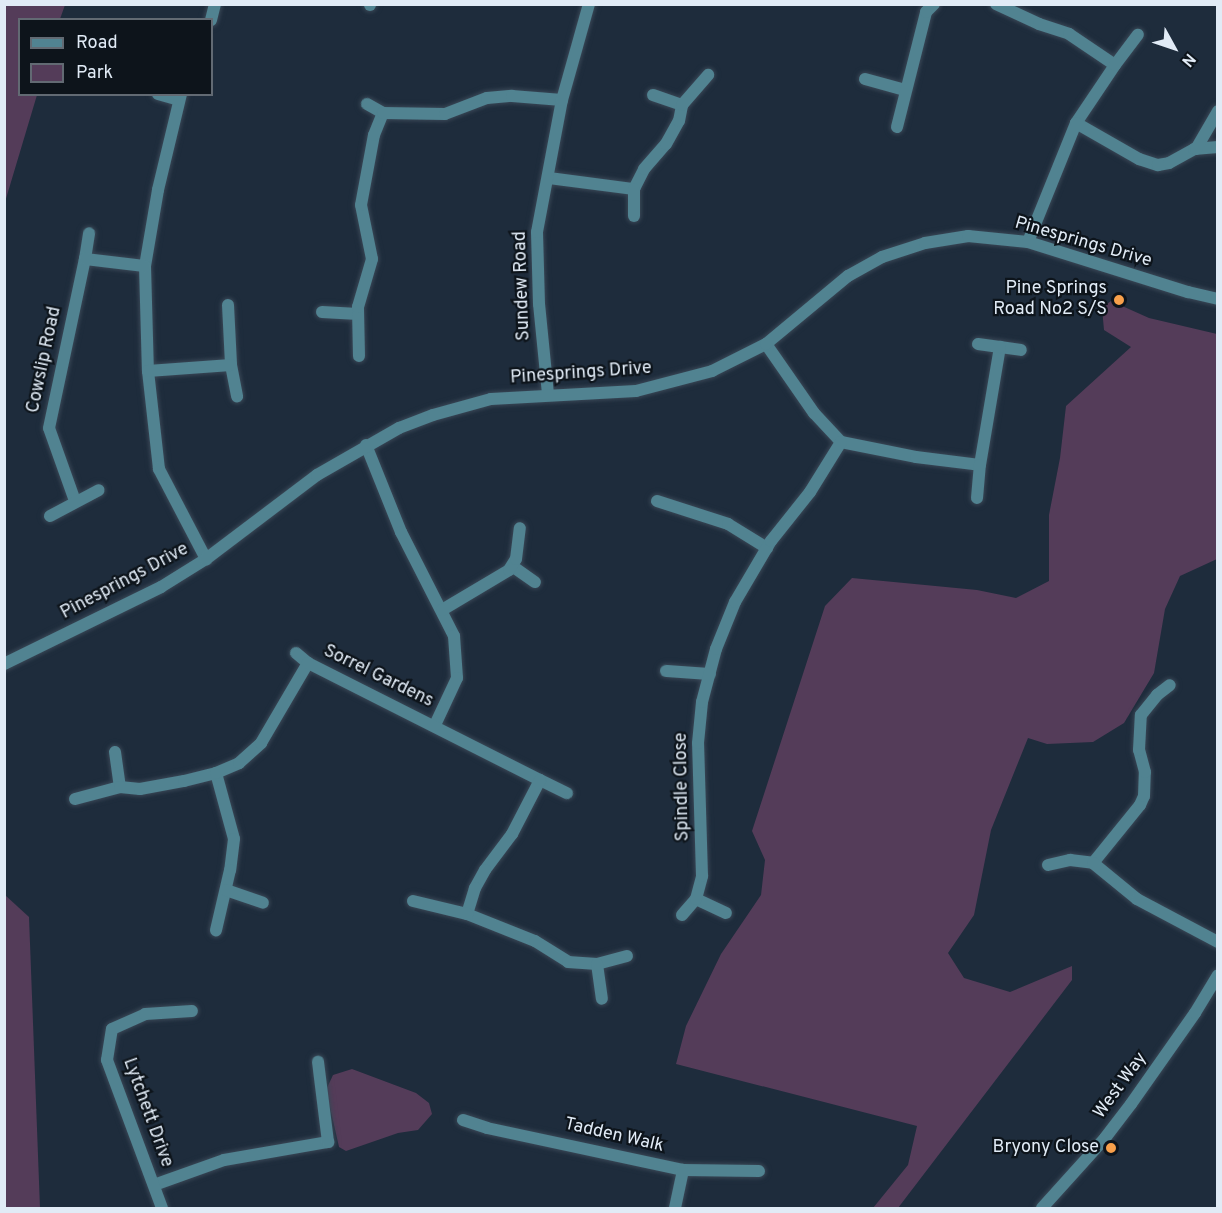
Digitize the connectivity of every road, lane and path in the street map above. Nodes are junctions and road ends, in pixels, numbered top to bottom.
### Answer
1 (589, 4) edge
2 (934, 4) edge
3 (996, 4) edge
4 (1138, 35) dead end
5 (1115, 65) junction
6 (708, 75) dead end
7 (865, 79) dead end
8 (904, 90) junction
9 (653, 95) dead end
10 (180, 97) edge
11 (562, 100) junction
12 (367, 104) dead end
13 (682, 105) junction
14 (1218, 111) edge
15 (383, 113) junction
16 (1076, 123) junction
17 (897, 127) dead end
18 (1218, 147) edge
19 (1196, 149) junction
20 (549, 178) junction
21 (634, 189) junction
22 (634, 216) dead end
23 (89, 233) dead end
24 (1028, 242) junction
25 (85, 259) junction
26 (145, 266) junction
27 (1218, 299) edge
28 (228, 305) dead end
29 (322, 312) dead end
30 (358, 314) junction
31 (766, 344) junction
32 (978, 344) dead end
33 (1000, 347) junction
34 (1021, 350) dead end
35 (359, 356) dead end
36 (231, 366) junction
37 (148, 371) junction
38 (548, 394) junction
39 (237, 396) dead end
40 (841, 442) junction
41 (366, 446) junction
42 (980, 465) junction
43 (99, 490) dead end
44 (977, 498) dead end
45 (75, 501) junction
46 (657, 501) dead end
47 (50, 516) dead end
48 (520, 528) dead end
49 (767, 548) junction
50 (206, 559) junction
51 (512, 566) junction
52 (535, 582) dead end
53 (442, 610) junction
54 (296, 653) dead end
55 (308, 663) junction
56 (4, 664) edge
57 (666, 671) dead end
58 (710, 674) junction
59 (1170, 685) dead end
60 (435, 725) junction
61 (115, 752) dead end
62 (216, 773) junction
63 (540, 780) junction
64 (120, 787) junction
65 (567, 794) dead end
66 (75, 799) dead end
67 (1093, 863) junction
68 (1048, 865) dead end
69 (226, 890) junction
70 (696, 899) junction
71 (413, 901) dead end
72 (263, 903) dead end
73 (726, 913) dead end
74 (467, 915) junction
75 (682, 915) dead end
76 (216, 930) dead end
77 (1218, 942) edge
78 (627, 956) dead end
79 (597, 964) junction
80 (1218, 975) edge
81 (602, 999) dead end
82 (192, 1011) dead end
83 (318, 1062) dead end
84 (463, 1120) dead end
85 (683, 1170) junction
86 (759, 1171) dead end
87 (154, 1185) junction
88 (162, 1209) edge
89 (675, 1209) edge
90 (1042, 1209) edge

1 - 11 street, Sundew Road
2 - 8 street
3 - 5 street
4 - 5 street
5 - 16 street
6 - 13 street
7 - 8 street
8 - 17 street
9 - 13 street
10 - 26 street
11 - 15 street
11 - 20 street, Sundew Road
12 - 15 street
13 - 21 street
14 - 19 street
15 - 30 street
16 - 19 street
16 - 24 street
18 - 19 street
20 - 21 street
20 - 38 street, Sundew Road
21 - 22 street
23 - 25 street, Cowslip Road
24 - 27 street, Pinesprings Drive
24 - 31 street, Pinesprings Drive
25 - 26 street
25 - 45 street, Cowslip Road
26 - 37 street
28 - 36 street
29 - 30 street
30 - 35 street
31 - 38 street, Pinesprings Drive
31 - 40 street
32 - 33 street
33 - 34 street
33 - 42 street
36 - 37 street
36 - 39 street
37 - 50 street
38 - 41 street, Pinesprings Drive
40 - 42 street
40 - 49 street, Spindle Close
41 - 50 street, Pinesprings Drive
41 - 53 street, Sorrel Gardens
42 - 44 street
43 - 45 street
45 - 47 street
46 - 49 street
48 - 51 street
49 - 58 street, Spindle Close
50 - 56 street, Pinesprings Drive
51 - 52 street
51 - 53 street
53 - 60 street, Sorrel Gardens
54 - 55 street
55 - 60 street, Sorrel Gardens
55 - 62 street, Sorrel Gardens
57 - 58 street
58 - 70 street, Spindle Close
59 - 67 street
60 - 63 street, Sorrel Gardens
61 - 64 street
62 - 64 street, Sorrel Gardens
62 - 69 street
63 - 65 street, Sorrel Gardens
63 - 74 street
64 - 66 street, Sorrel Gardens
67 - 68 street
67 - 77 street
69 - 72 street
69 - 76 street
70 - 73 street
70 - 75 street
71 - 74 street
74 - 79 street
78 - 79 street
79 - 81 street
80 - 90 street, West Way
82 - 87 street, Lytchett Drive
83 - 87 street, Lytchett Drive
84 - 85 street, Tadden Walk
85 - 86 street, Tadden Walk
85 - 89 street
87 - 88 street, Lytchett Drive

